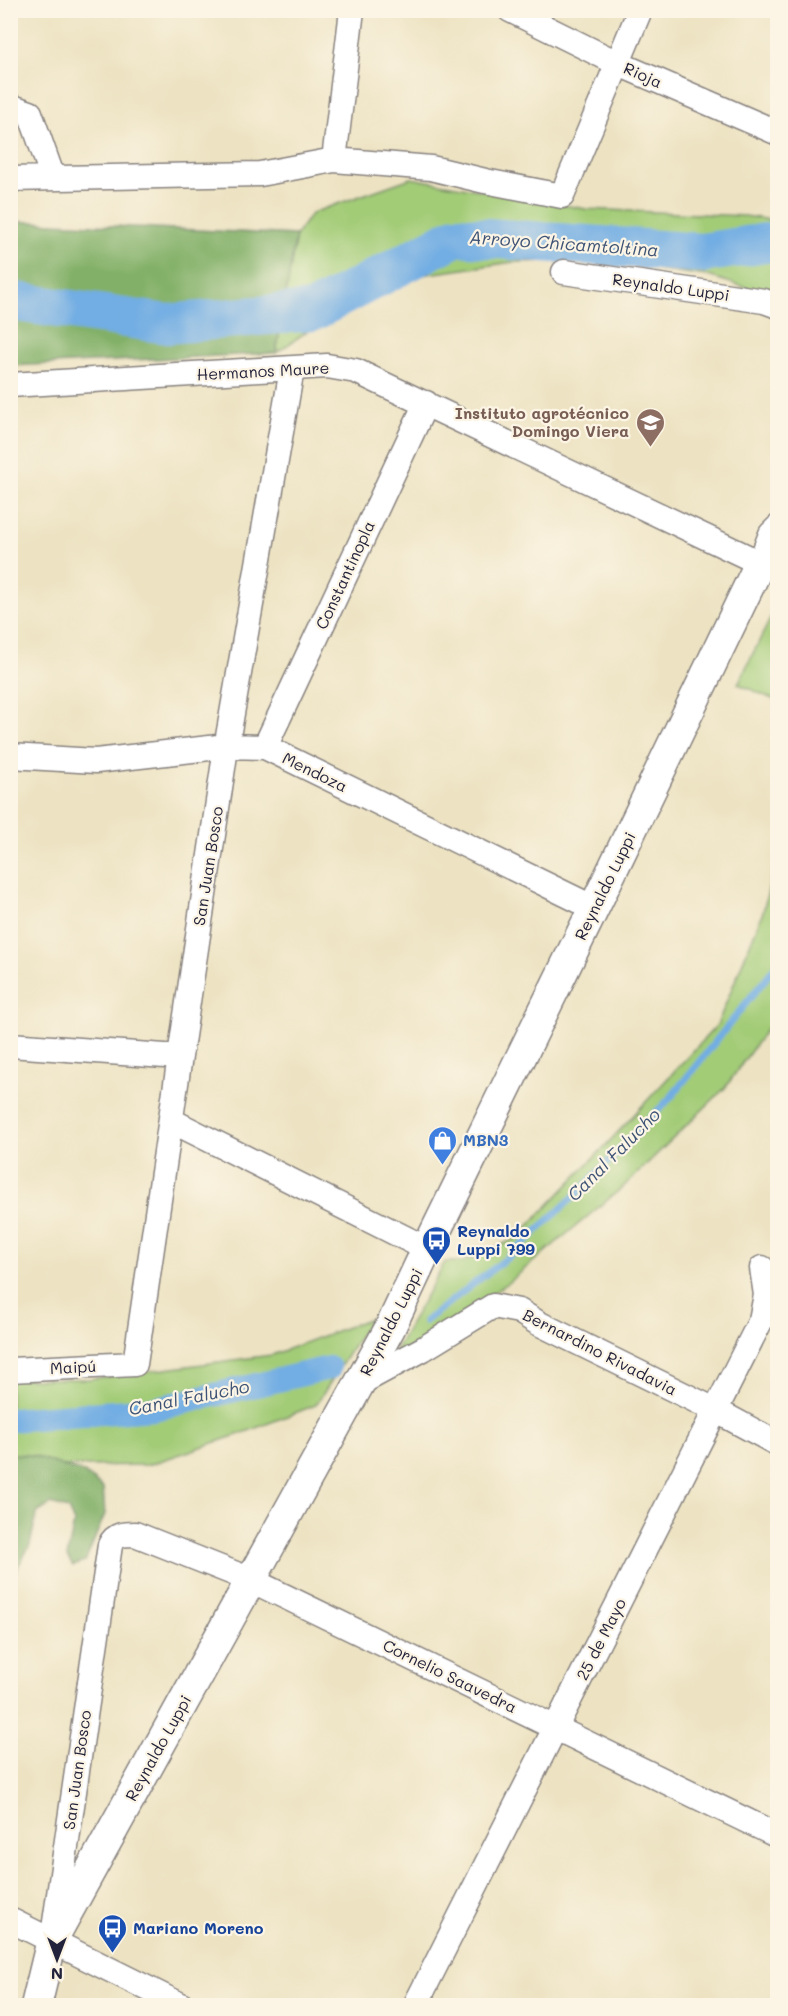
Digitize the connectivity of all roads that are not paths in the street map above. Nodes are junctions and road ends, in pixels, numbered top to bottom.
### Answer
1 (352, 10) edge
2 (510, 10) edge
3 (640, 10) edge
4 (618, 64) junction
5 (10, 106) edge
6 (777, 133) edge
7 (334, 160) junction
8 (53, 178) junction
9 (10, 179) edge
10 (564, 272) dead end
11 (777, 306) edge
12 (292, 369) junction
13 (10, 385) edge
14 (426, 404) junction
15 (777, 526) edge
16 (769, 559) edge
17 (227, 746) junction
18 (265, 747) junction
19 (11, 760) edge
20 (594, 908) junction
21 (10, 1045) edge
22 (179, 1057) junction
23 (172, 1121) junction
24 (427, 1249) junction
25 (762, 1268) dead end
26 (135, 1364) joint
27 (10, 1370) edge
28 (360, 1383) junction
29 (715, 1410) junction
30 (777, 1444) edge
31 (117, 1536) joint
32 (251, 1580) junction
33 (556, 1728) junction
34 (777, 1836) edge
35 (10, 1920) edge
36 (52, 1940) junction
37 (36, 2006) edge
38 (183, 2006) edge
39 (415, 2006) edge

1 - 7 street
2 - 4 street, Rioja
3 - 4 street
4 - 6 street, Rioja
4 - 7 street
5 - 8 street
7 - 8 street
8 - 9 street
10 - 11 street, Reynaldo Luppi
12 - 13 street, Hermanos Maure
12 - 14 street, Hermanos Maure
12 - 17 street, San Juan Bosco
14 - 16 street, Hermanos Maure
14 - 18 street, Constantinopla
15 - 16 street, Reynaldo Luppi
16 - 20 street, Reynaldo Luppi
17 - 18 street, Mendoza
17 - 19 street, Mendoza
17 - 22 street, San Juan Bosco
18 - 20 street, Mendoza
20 - 24 street, Reynaldo Luppi
21 - 22 street
22 - 23 street, San Juan Bosco
23 - 24 street
23 - 26 street, San Juan Bosco
24 - 28 street, Reynaldo Luppi
25 - 29 street, 25 de Mayo
26 - 27 street, Maipú
28 - 29 street, Bernardino Rivadavia
28 - 32 street, Reynaldo Luppi
29 - 30 street, Bernardino Rivadavia
29 - 33 street, 25 de Mayo
31 - 32 street, Cornelio Saavedra
31 - 36 street, San Juan Bosco
32 - 33 street, Cornelio Saavedra
32 - 36 street, Reynaldo Luppi
33 - 34 street, Cornelio Saavedra
33 - 39 street, 25 de Mayo
35 - 36 street
36 - 37 street, San Juan Bosco
36 - 38 street

